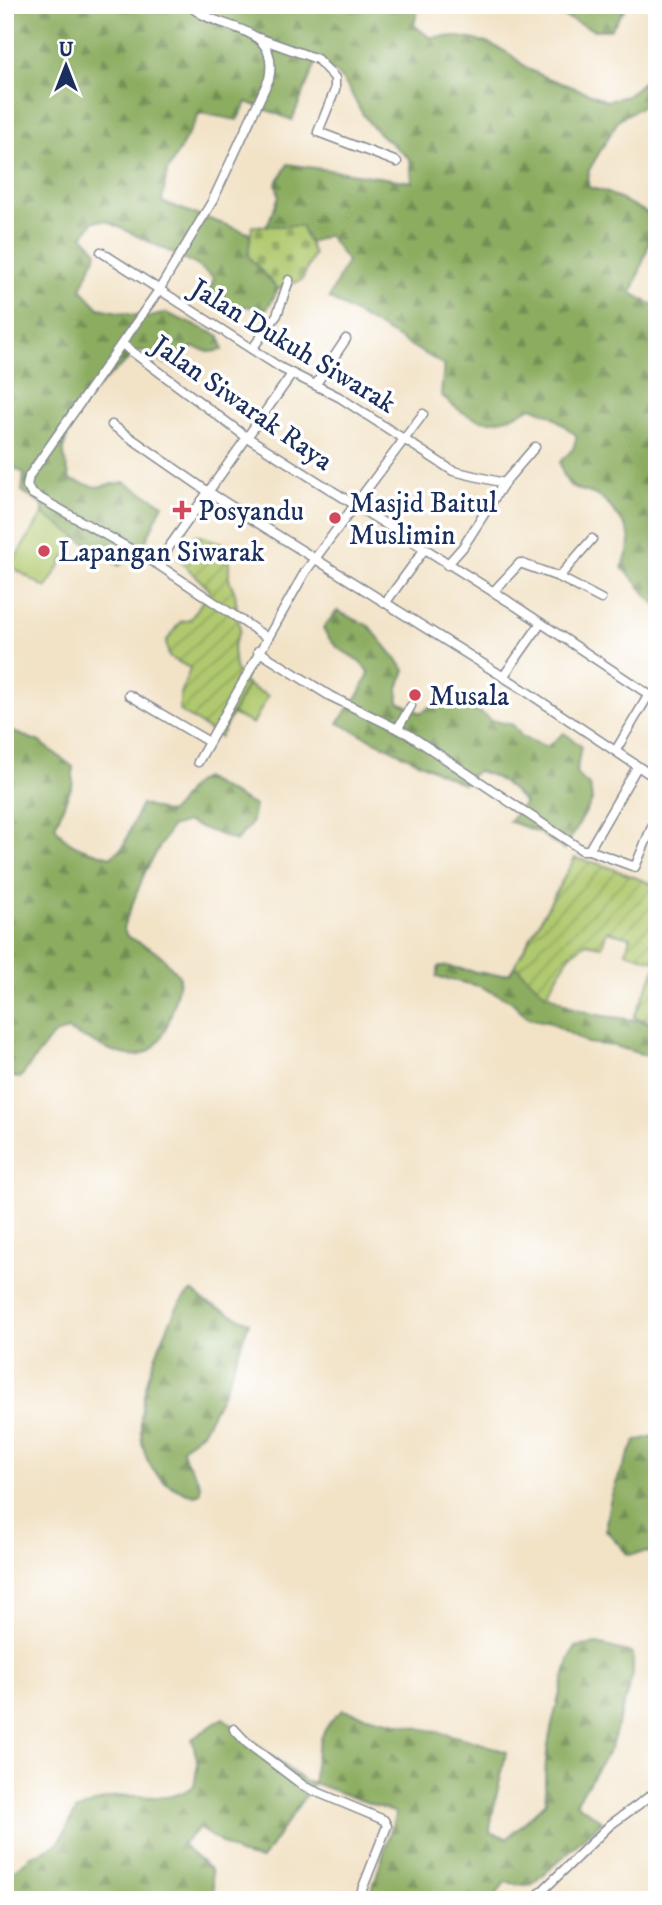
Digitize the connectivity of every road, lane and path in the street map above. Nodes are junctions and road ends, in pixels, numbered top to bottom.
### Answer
1 (189, 5) edge
2 (254, 36) junction
3 (397, 162) dead end
4 (101, 252) dead end
5 (289, 280) dead end
6 (159, 290) junction
7 (346, 339) dead end
8 (122, 344) junction
9 (253, 349) junction
10 (292, 374) junction
11 (316, 384) junction
12 (423, 414) dead end
13 (112, 425) dead end
14 (245, 436) junction
15 (405, 439) junction
16 (535, 446) dead end
17 (504, 483) junction
18 (207, 491) junction
19 (354, 505) junction
20 (592, 539) dead end
21 (424, 550) junction
22 (316, 557) junction
23 (157, 564) junction
24 (447, 565) junction
25 (559, 577) junction
26 (493, 592) junction
27 (601, 599) dead end
28 (386, 603) junction
29 (541, 623) junction
30 (266, 637) junction
31 (258, 650) junction
32 (503, 677) junction
33 (130, 695) dead end
34 (652, 698) edge
35 (411, 706) dead end
36 (398, 728) junction
37 (209, 742) junction
38 (616, 750) junction
39 (198, 762) dead end
40 (636, 767) junction
41 (657, 779) edge
42 (657, 815) edge
43 (653, 839) edge
44 (589, 850) junction
45 (234, 1729) dead end
46 (657, 1791) edge
47 (657, 1894) edge
48 (358, 1900) edge
49 (533, 1900) edge
50 (656, 1900) edge

1 - 2 street
2 - 3 street
2 - 6 street, Jalan Dukuh Siwarak
4 - 6 street
5 - 9 street
6 - 8 street, Jalan Dukuh Siwarak
6 - 9 street, Jalan Dukuh Siwarak
7 - 11 street
8 - 14 street, Jalan Siwarak Raya
8 - 23 street, Jalan Dukuh Siwarak
9 - 10 street, Jalan Dukuh Siwarak
10 - 11 street, Jalan Dukuh Siwarak
10 - 14 street
11 - 15 street, Jalan Dukuh Siwarak
12 - 15 street, Jalan Dukuh Siwarak
13 - 18 street
14 - 18 street
14 - 19 street, Jalan Siwarak Raya
15 - 17 street, Jalan Dukuh Siwarak
15 - 19 street, Jalan Dukuh Siwarak
16 - 17 street
17 - 24 street
18 - 22 street
18 - 23 street
19 - 21 street, Jalan Siwarak Raya
19 - 22 street, Jalan Dukuh Siwarak
20 - 25 street
21 - 24 street, Jalan Siwarak Raya
21 - 28 street
22 - 28 street
22 - 30 street, Jalan Dukuh Siwarak
23 - 30 street
24 - 26 street, Jalan Siwarak Raya
25 - 26 street
25 - 27 street
26 - 29 street, Jalan Siwarak Raya
28 - 32 street
29 - 32 street
29 - 34 street, Jalan Siwarak Raya
30 - 31 street, Jalan Dukuh Siwarak
31 - 36 street
31 - 37 street, Jalan Dukuh Siwarak
32 - 38 street
33 - 37 street
34 - 38 street
35 - 36 street
36 - 44 street
37 - 39 street, Jalan Dukuh Siwarak
38 - 40 street
40 - 41 street
40 - 44 street
42 - 43 street
43 - 44 street
45 - 48 street
46 - 49 street
47 - 50 street

